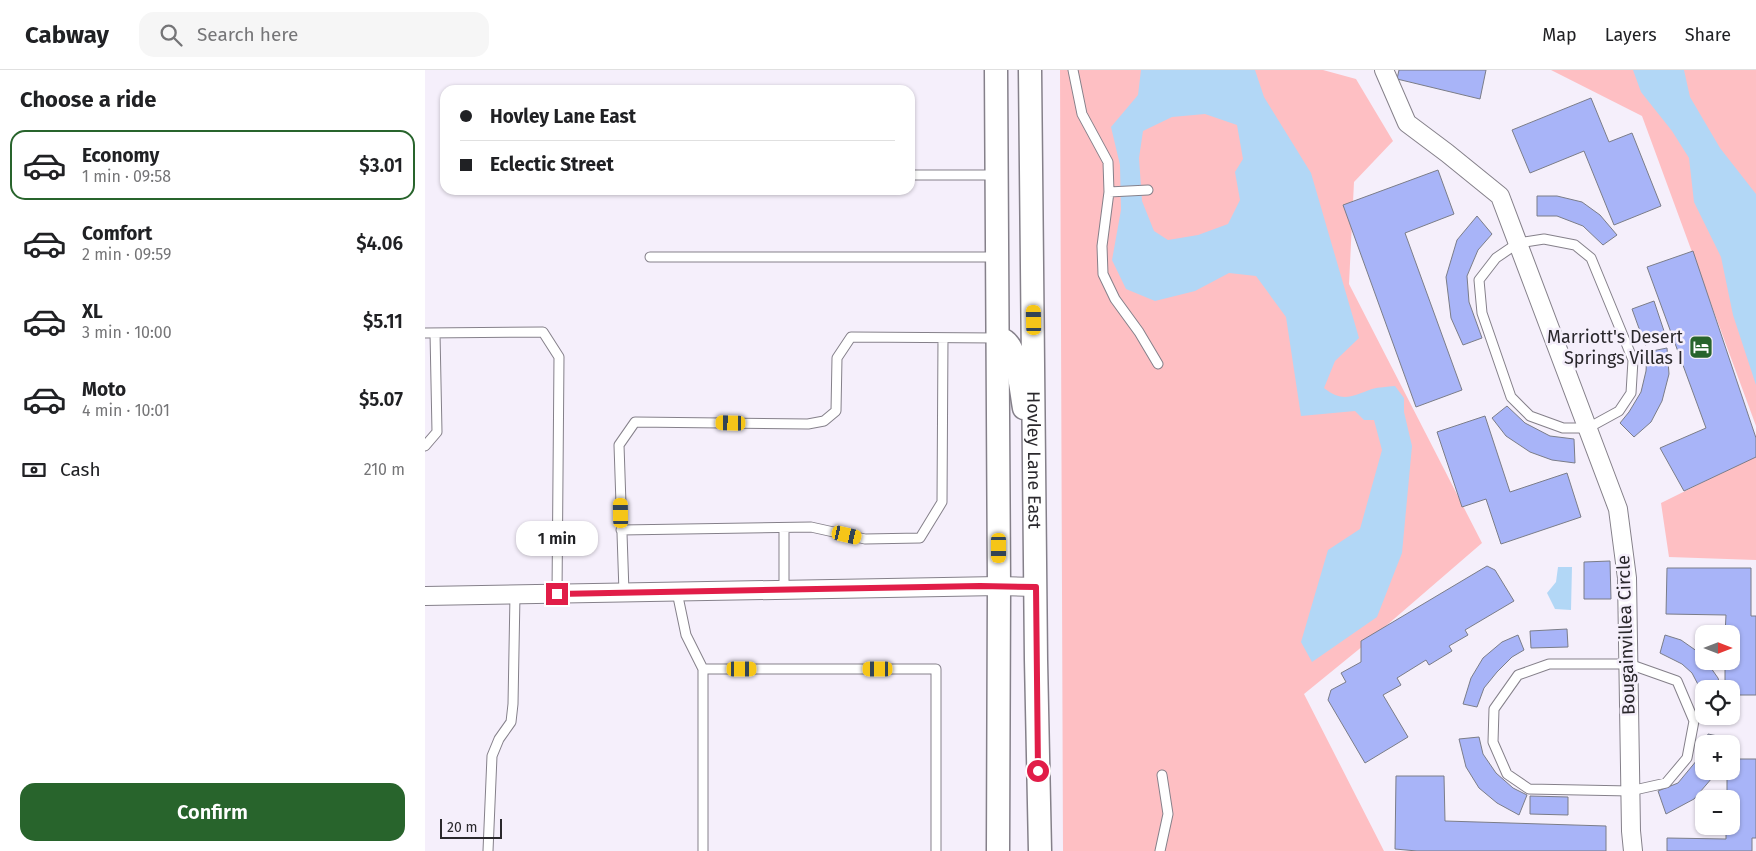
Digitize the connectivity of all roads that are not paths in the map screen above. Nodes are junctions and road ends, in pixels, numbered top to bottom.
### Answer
1 (996, 70) edge
2 (1030, 70) edge
3 (1073, 70) edge
4 (1384, 70) edge
5 (915, 175) edge
6 (997, 175) junction
7 (1149, 190) dead end
8 (1109, 192) junction
9 (1518, 243) junction
10 (650, 257) dead end
11 (997, 257) junction
12 (425, 333) edge
13 (435, 333) junction
14 (943, 338) junction
15 (998, 338) junction
16 (1158, 364) dead end
17 (1588, 428) junction
18 (425, 446) edge
19 (1035, 460) junction
20 (784, 528) junction
21 (621, 530) junction
22 (999, 586) junction
23 (1036, 587) junction
24 (784, 590) junction
25 (624, 592) junction
26 (677, 592) junction
27 (557, 594) junction
28 (515, 595) junction
29 (425, 596) edge
30 (1629, 664) junction
31 (703, 669) junction
32 (1162, 775) dead end
33 (1630, 791) junction
34 (487, 851) edge
35 (703, 851) edge
36 (936, 851) edge
37 (998, 851) edge
38 (1040, 851) edge
39 (1160, 851) edge
40 (1633, 851) edge

1 - 6 street, Hovley Lane East
2 - 19 street, Hovley Lane East
3 - 8 lane
4 - 9 street, Bougainvillea Circle
5 - 6 lane
6 - 11 street, Hovley Lane East
7 - 8 lane
8 - 16 lane
9 - 17 street, Bougainvillea Circle
9 - 17 lane
9 - 17 lane
10 - 11 lane
11 - 15 street, Hovley Lane East
12 - 13 lane
13 - 18 lane
13 - 27 lane
14 - 15 lane
14 - 20 lane
14 - 21 lane
15 - 19 street
15 - 22 street, Hovley Lane East
17 - 30 street, Bougainvillea Circle
19 - 23 street, Hovley Lane East
20 - 21 lane
20 - 24 lane
21 - 25 lane
22 - 23 street
22 - 24 street
22 - 37 street, Hovley Lane East
23 - 38 street, Hovley Lane East
24 - 26 street
25 - 26 street
25 - 27 street
26 - 31 lane
27 - 28 street
28 - 29 street
28 - 34 lane
30 - 33 street, Bougainvillea Circle
30 - 33 lane
30 - 33 lane
31 - 35 lane
31 - 36 lane
32 - 39 lane
33 - 40 street, Bougainvillea Circle

